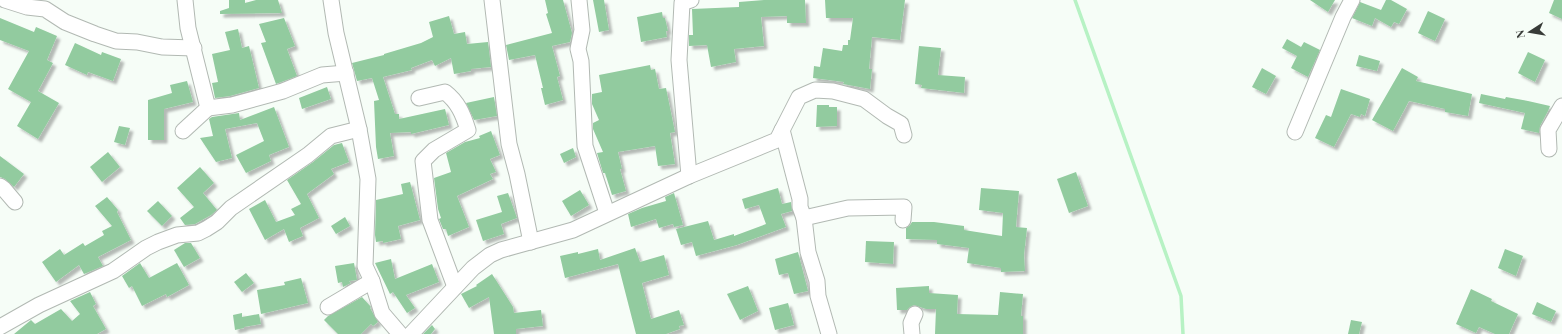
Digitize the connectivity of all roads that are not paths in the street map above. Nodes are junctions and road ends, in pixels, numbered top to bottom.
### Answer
1 (5, 0) edge
2 (185, 0) edge
3 (331, 0) edge
4 (492, 0) edge
5 (579, 0) edge
6 (691, 0) edge
7 (1352, 0) edge
8 (47, 5) edge
9 (194, 48) junction
10 (346, 73) junction
11 (419, 98) dead end
12 (1562, 106) edge
13 (208, 108) junction
14 (360, 129) junction
15 (782, 130) junction
16 (183, 131) dead end
17 (1295, 132) dead end
18 (904, 135) dead end
19 (1549, 149) dead end
20 (689, 176) junction
21 (0, 186) edge
22 (15, 202) dead end
23 (607, 213) junction
24 (804, 218) junction
25 (903, 220) dead end
26 (531, 242) junction
27 (372, 281) junction
28 (455, 287) junction
29 (328, 307) dead end
30 (915, 314) dead end
31 (0, 327) edge
32 (400, 334) edge
33 (411, 334) edge
34 (829, 334) edge
35 (912, 334) edge

1 - 8 street
2 - 9 street
3 - 10 street
4 - 26 street
5 - 23 street
6 - 20 street
7 - 17 street
8 - 9 street
9 - 13 street
10 - 13 street
10 - 14 street
11 - 28 street
12 - 19 street
13 - 16 street
14 - 27 street
14 - 31 street
15 - 18 street
15 - 20 street
15 - 24 street
20 - 23 street
21 - 22 street
23 - 26 street
24 - 25 street
24 - 34 street
26 - 28 street
27 - 29 street
27 - 32 street
28 - 33 street
30 - 35 street

